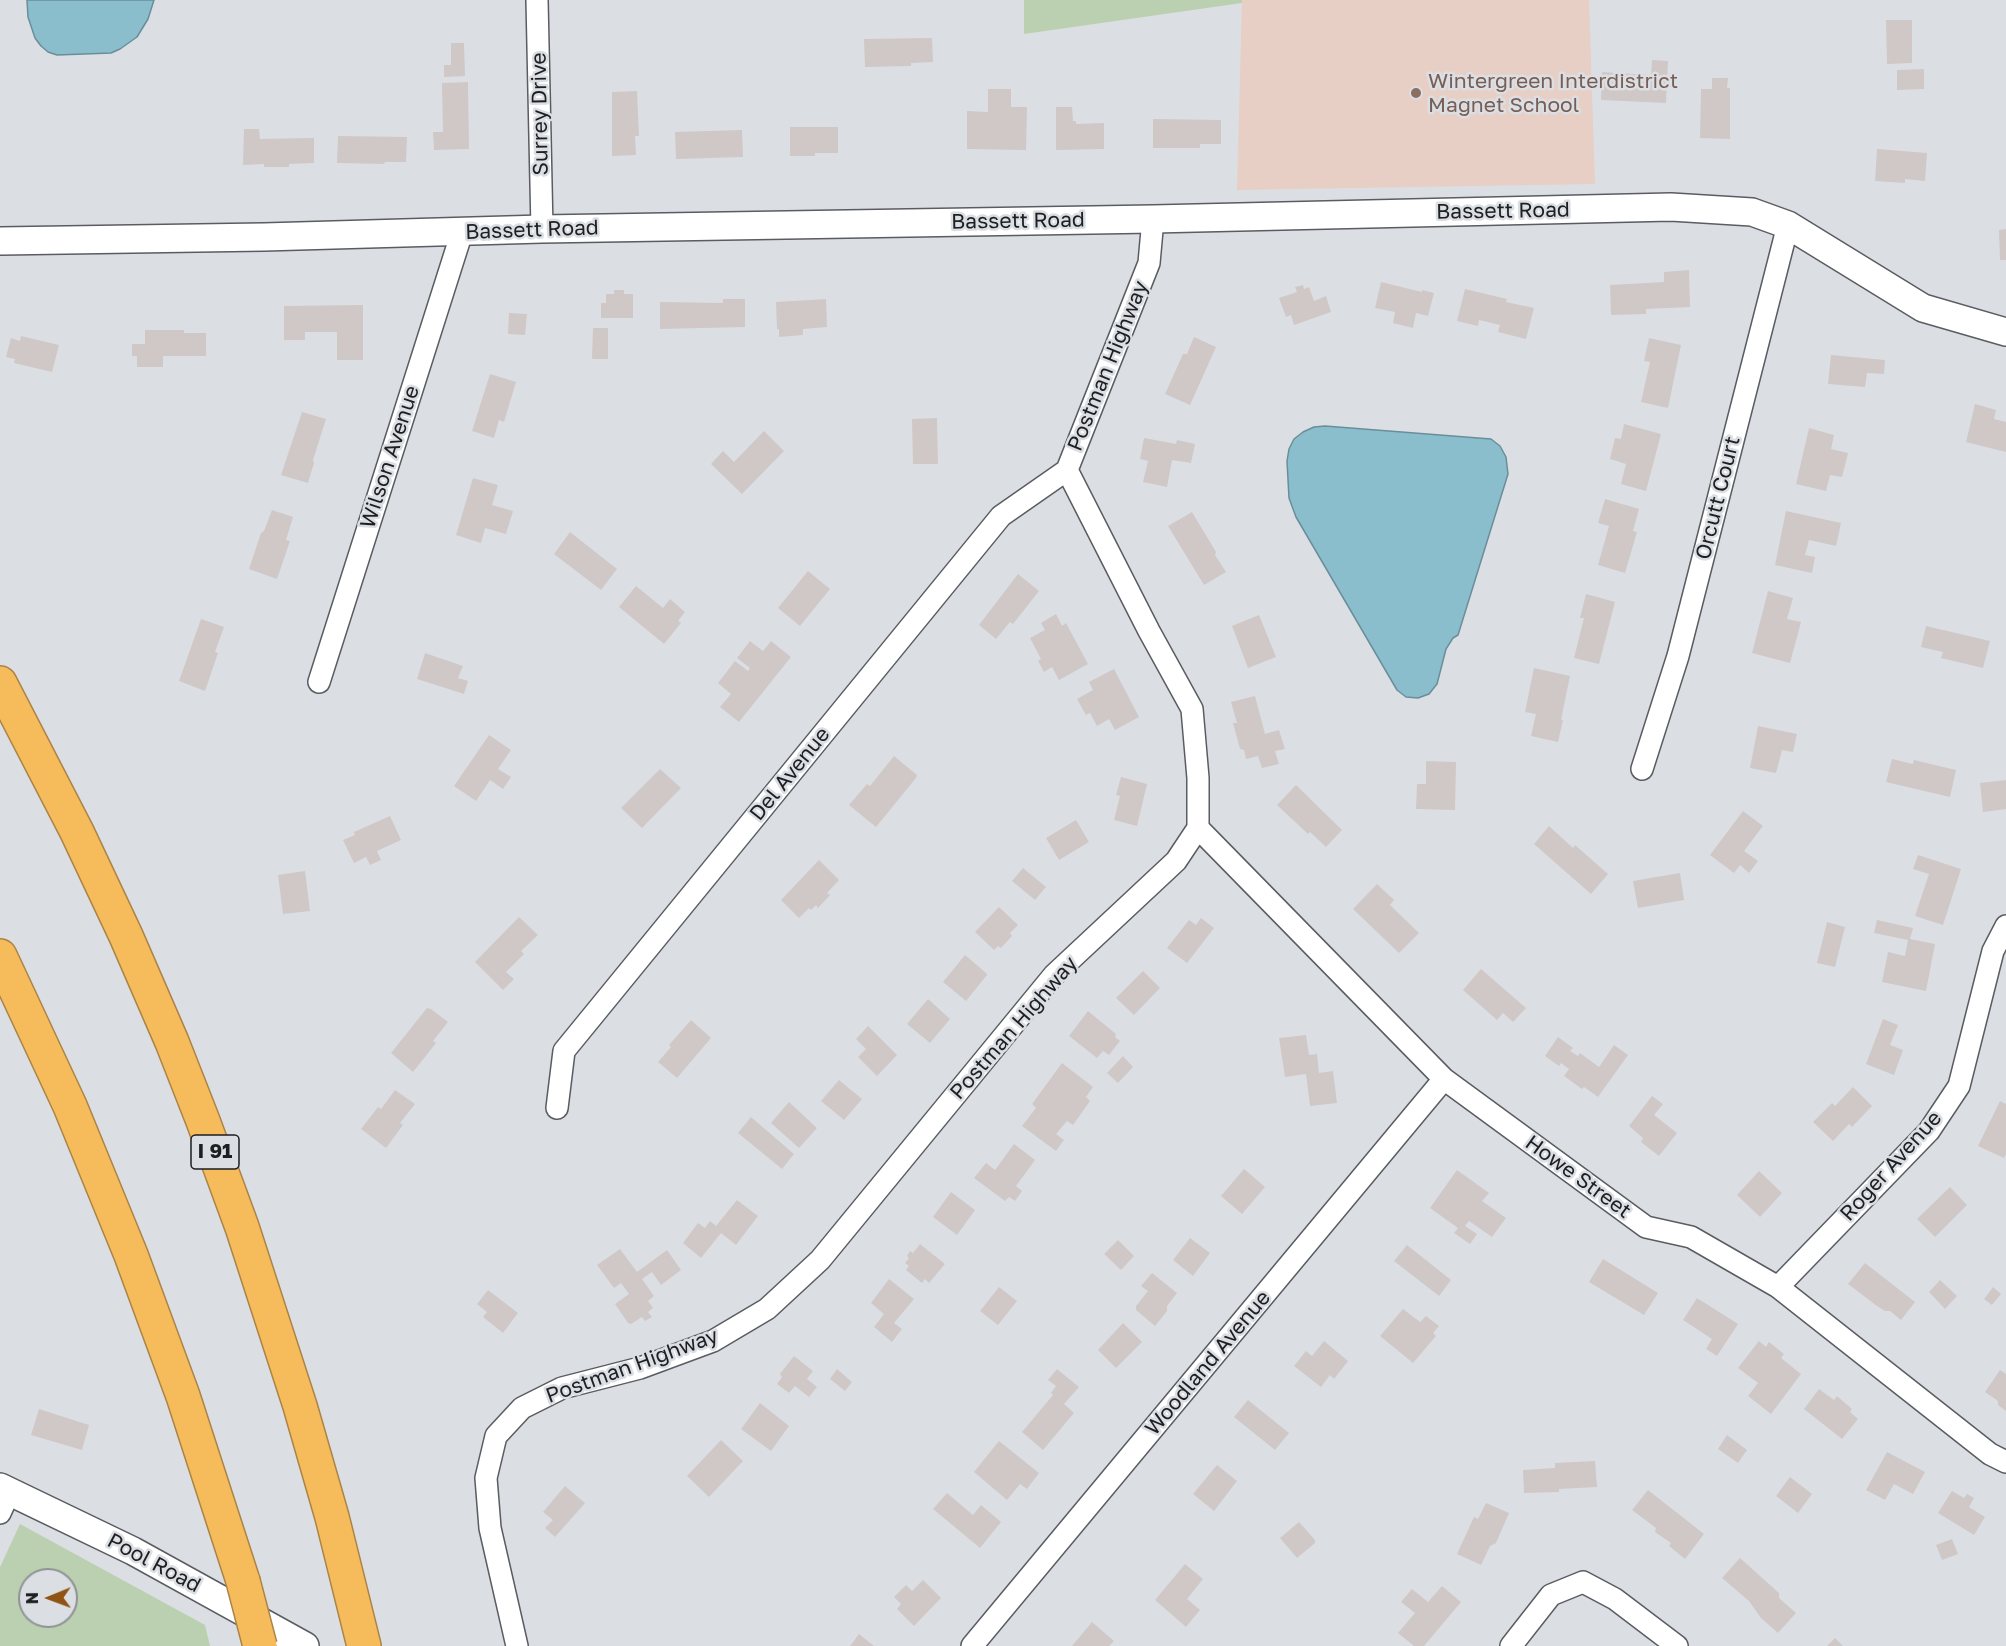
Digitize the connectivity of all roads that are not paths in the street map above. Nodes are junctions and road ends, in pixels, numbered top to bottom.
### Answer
1 (537, 0) edge
2 (1153, 219) junction
3 (1788, 225) junction
4 (542, 229) junction
5 (462, 232) junction
6 (0, 241) edge
7 (2006, 332) edge
8 (1067, 470) junction
9 (0, 682) edge
10 (319, 682) dead end
11 (1641, 769) dead end
12 (1197, 828) junction
13 (2006, 926) edge
14 (0, 956) edge
15 (1444, 1079) junction
16 (557, 1108) dead end
17 (1778, 1287) junction
18 (2006, 1461) edge
19 (3, 1497) edge
20 (260, 1646) edge
21 (305, 1646) edge
22 (364, 1646) edge
23 (517, 1646) edge
24 (972, 1646) edge
25 (1511, 1646) edge
26 (1677, 1646) edge

1 - 4 street, Surrey Drive
2 - 3 street, Bassett Road
2 - 4 street, Bassett Road
2 - 8 street, Postman Highway
3 - 7 street, Bassett Road
3 - 11 street, Orcutt Court
4 - 5 street, Bassett Road
5 - 6 street, Bassett Road
5 - 10 street, Wilson Avenue
8 - 12 street, Postman Highway
8 - 16 street, Del Avenue
9 - 22 highway, I 91
12 - 15 street, Howe Street
12 - 23 street, Postman Highway
13 - 17 street, Roger Avenue
14 - 20 highway, bridge
15 - 17 street, Howe Street
15 - 24 street, Woodland Avenue
17 - 18 street, Howe Street
19 - 21 street, Pool Road
25 - 26 street

